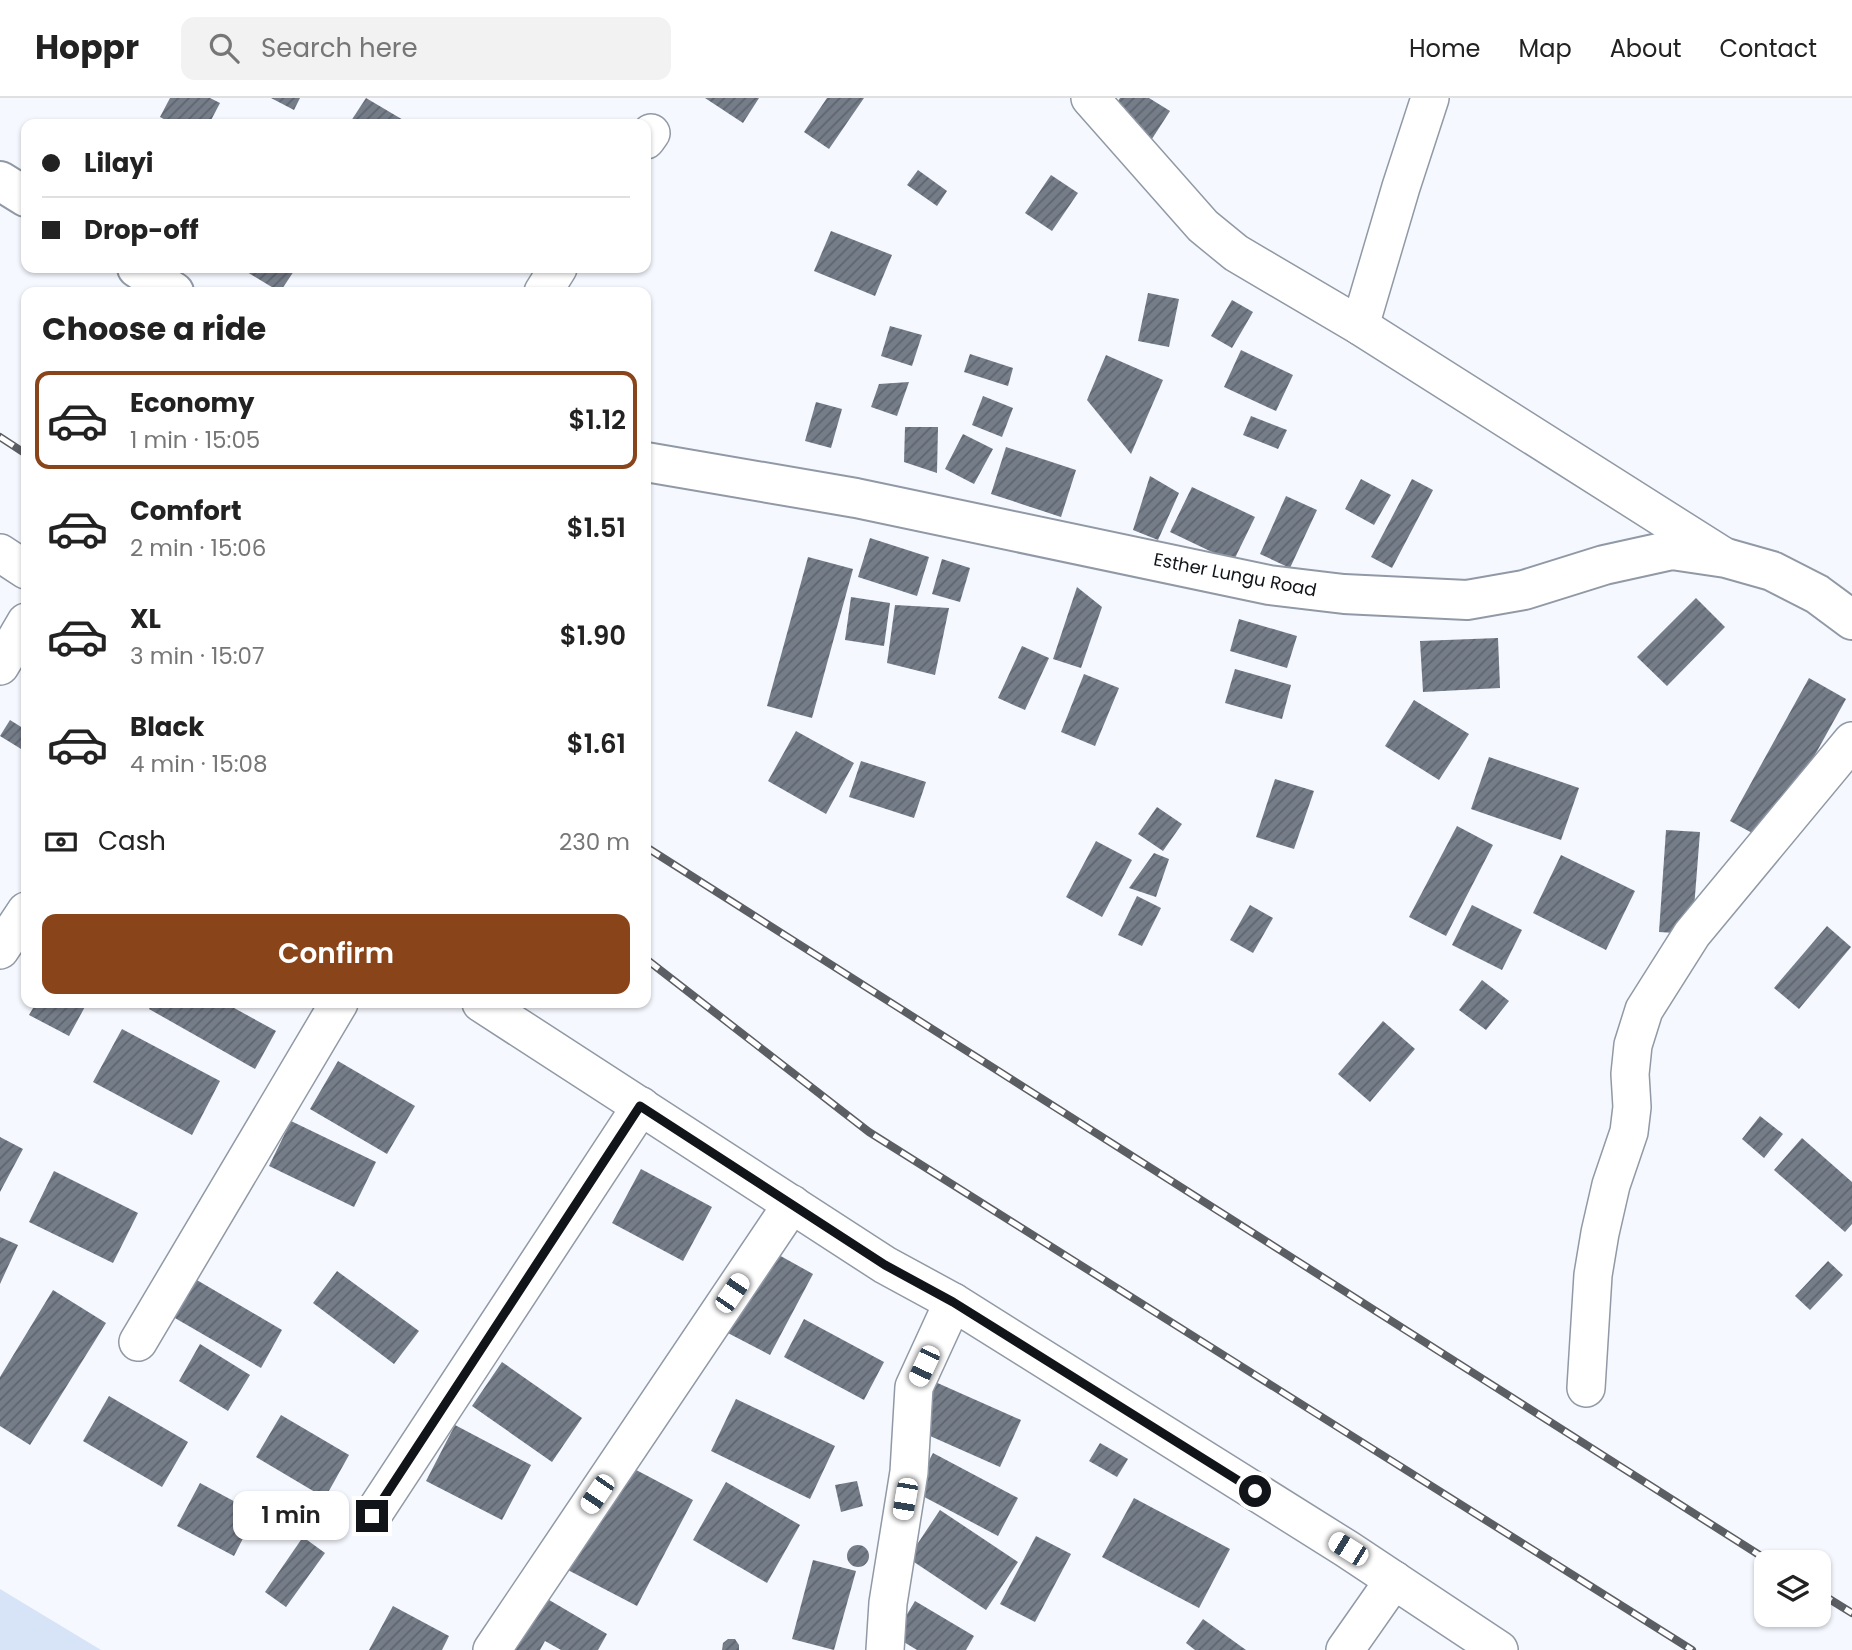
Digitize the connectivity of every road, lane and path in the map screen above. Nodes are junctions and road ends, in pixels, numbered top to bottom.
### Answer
1 (1090, 98) edge
2 (1430, 98) edge
3 (0, 181) edge
4 (21, 194) edge
5 (145, 273) edge
6 (166, 287) edge
7 (1360, 326) junction
8 (651, 463) edge
9 (0, 553) edge
10 (1726, 558) junction
11 (21, 567) edge
12 (1852, 620) edge
13 (21, 630) edge
14 (0, 666) edge
15 (1852, 741) edge
16 (21, 918) edge
17 (0, 950) edge
18 (336, 1008) edge
19 (489, 1008) edge
20 (640, 1106) junction
21 (792, 1204) junction
22 (953, 1302) junction
23 (138, 1342) dead end
24 (1586, 1388) dead end
25 (372, 1516) dead end
26 (1394, 1580) junction
27 (492, 1650) edge
28 (885, 1650) edge
29 (1345, 1650) edge
30 (1499, 1650) edge

1 - 7 street
2 - 7 street
3 - 4 street
5 - 6 street
7 - 10 street
8 - 10 street, Esther Lungu Road
9 - 11 street
10 - 12 street, Esther Lungu Road
13 - 14 street
15 - 24 street
16 - 17 street
18 - 23 street
19 - 20 street
20 - 21 street
20 - 25 street
21 - 22 street
21 - 27 street
22 - 26 street
22 - 28 street
26 - 29 street
26 - 30 street

